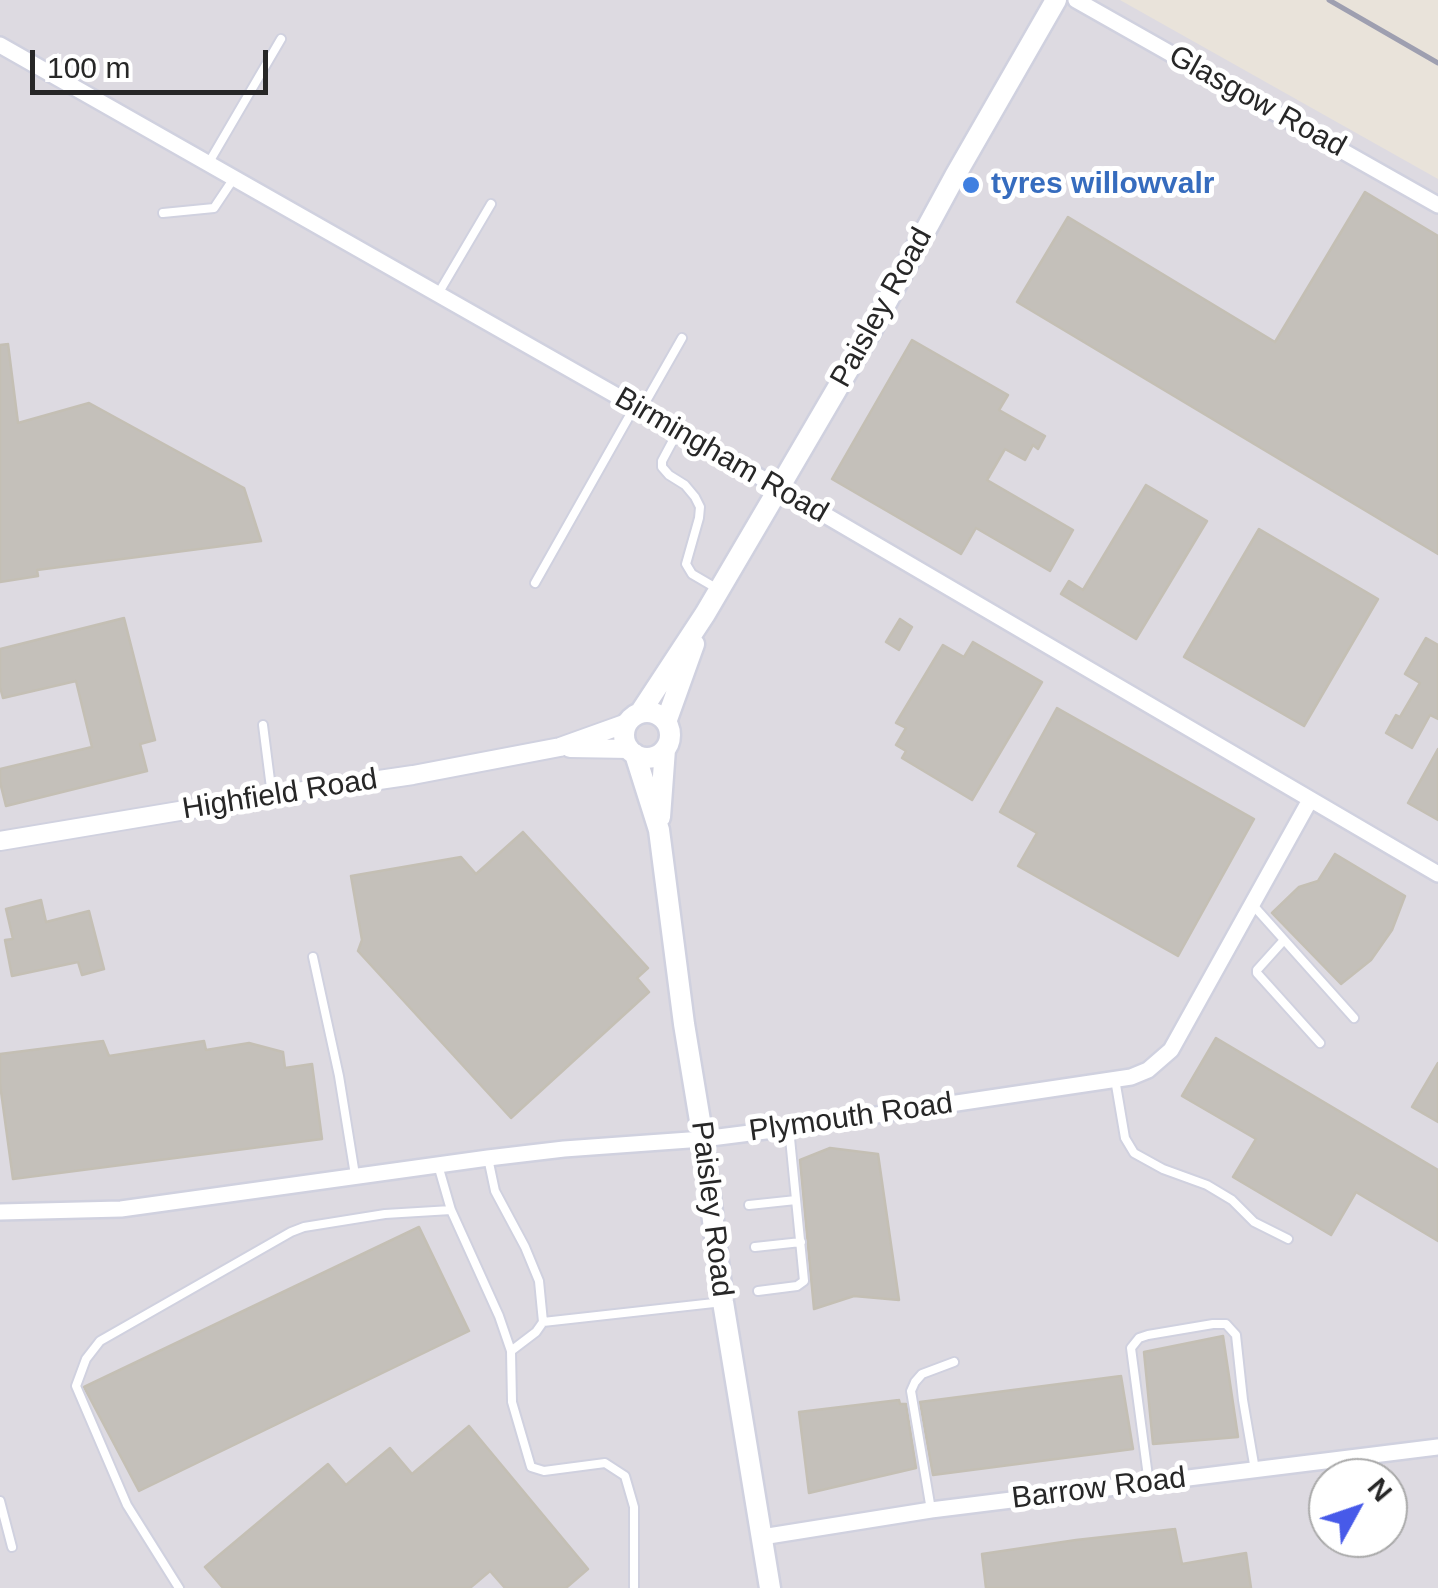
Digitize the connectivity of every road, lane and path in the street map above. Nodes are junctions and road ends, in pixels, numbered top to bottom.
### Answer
1 (1056, 0) edge
2 (1076, 0) edge
3 (281, 39) dead end
4 (0, 45) edge
5 (208, 164) junction
6 (234, 178) junction
7 (491, 204) dead end
8 (1438, 204) edge
9 (163, 213) dead end
10 (438, 294) junction
11 (682, 338) dead end
12 (638, 408) junction
13 (678, 431) junction
14 (779, 488) junction
15 (535, 583) dead end
16 (718, 590) junction
17 (705, 614) junction
18 (633, 718) junction
19 (666, 722) junction
20 (263, 725) dead end
21 (560, 747) junction
22 (665, 749) junction
23 (632, 752) junction
24 (272, 796) junction
25 (1310, 800) junction
26 (659, 830) junction
27 (0, 842) edge
28 (1438, 874) edge
29 (1252, 904) junction
30 (1284, 940) junction
31 (313, 957) dead end
32 (1354, 1018) dead end
33 (1320, 1043) dead end
34 (1116, 1079) junction
35 (789, 1128) junction
36 (704, 1139) junction
37 (488, 1158) junction
38 (438, 1165) junction
39 (356, 1175) junction
40 (796, 1200) junction
41 (749, 1205) dead end
42 (451, 1210) junction
43 (0, 1212) edge
44 (1288, 1239) dead end
45 (801, 1242) junction
46 (755, 1248) dead end
47 (758, 1292) dead end
48 (723, 1302) junction
49 (544, 1322) junction
50 (511, 1351) junction
51 (954, 1362) dead end
52 (1438, 1448) edge
53 (1255, 1472) junction
54 (1149, 1484) junction
55 (0, 1500) edge
56 (931, 1510) junction
57 (762, 1536) junction
58 (12, 1547) dead end
59 (179, 1588) edge
60 (634, 1588) edge
61 (770, 1588) edge

1 - 14 main road, Paisley Road
2 - 8 street, Glasgow Road
3 - 5 lane
4 - 5 street, Birmingham Road
5 - 6 street, Birmingham Road
6 - 9 lane
6 - 10 street, Birmingham Road
7 - 10 lane
10 - 12 street, Birmingham Road
11 - 12 lane
12 - 13 street, Birmingham Road
12 - 15 lane
13 - 14 street, Birmingham Road
13 - 16 lane
14 - 16 main road, Paisley Road
14 - 25 street, Birmingham Road
16 - 17 main road, Paisley Road
17 - 18 main road, Paisley Road
17 - 19 main road, Paisley Road
18 - 19 main road
18 - 21 street, Highfield Road
18 - 23 main road
19 - 22 main road
20 - 24 lane
21 - 23 street, Highfield Road
21 - 24 street, Highfield Road
22 - 23 main road
22 - 26 main road, Paisley Road
23 - 26 main road, Paisley Road
24 - 27 street, Highfield Road
25 - 28 street, Birmingham Road
25 - 29 street, Plymouth Road
26 - 36 main road, Paisley Road
29 - 30 lane
29 - 34 street, Plymouth Road
30 - 32 lane
30 - 33 lane
31 - 39 lane
34 - 35 street, Plymouth Road
34 - 44 lane
35 - 36 street, Plymouth Road
35 - 40 lane
36 - 37 street, Plymouth Road
36 - 48 main road, Paisley Road
37 - 38 street, Plymouth Road
37 - 49 lane
38 - 39 street, Plymouth Road
38 - 42 lane
39 - 43 street, Plymouth Road
40 - 41 lane
40 - 45 lane
42 - 50 lane
42 - 59 lane
45 - 46 lane
45 - 47 lane
48 - 49 lane
48 - 57 main road, Paisley Road
49 - 50 lane
50 - 60 lane
51 - 56 lane
52 - 53 street, Barrow Road
53 - 54 street, Barrow Road
53 - 54 lane
54 - 56 street, Barrow Road
55 - 58 lane
56 - 57 street, Barrow Road
57 - 61 main road, Paisley Road

